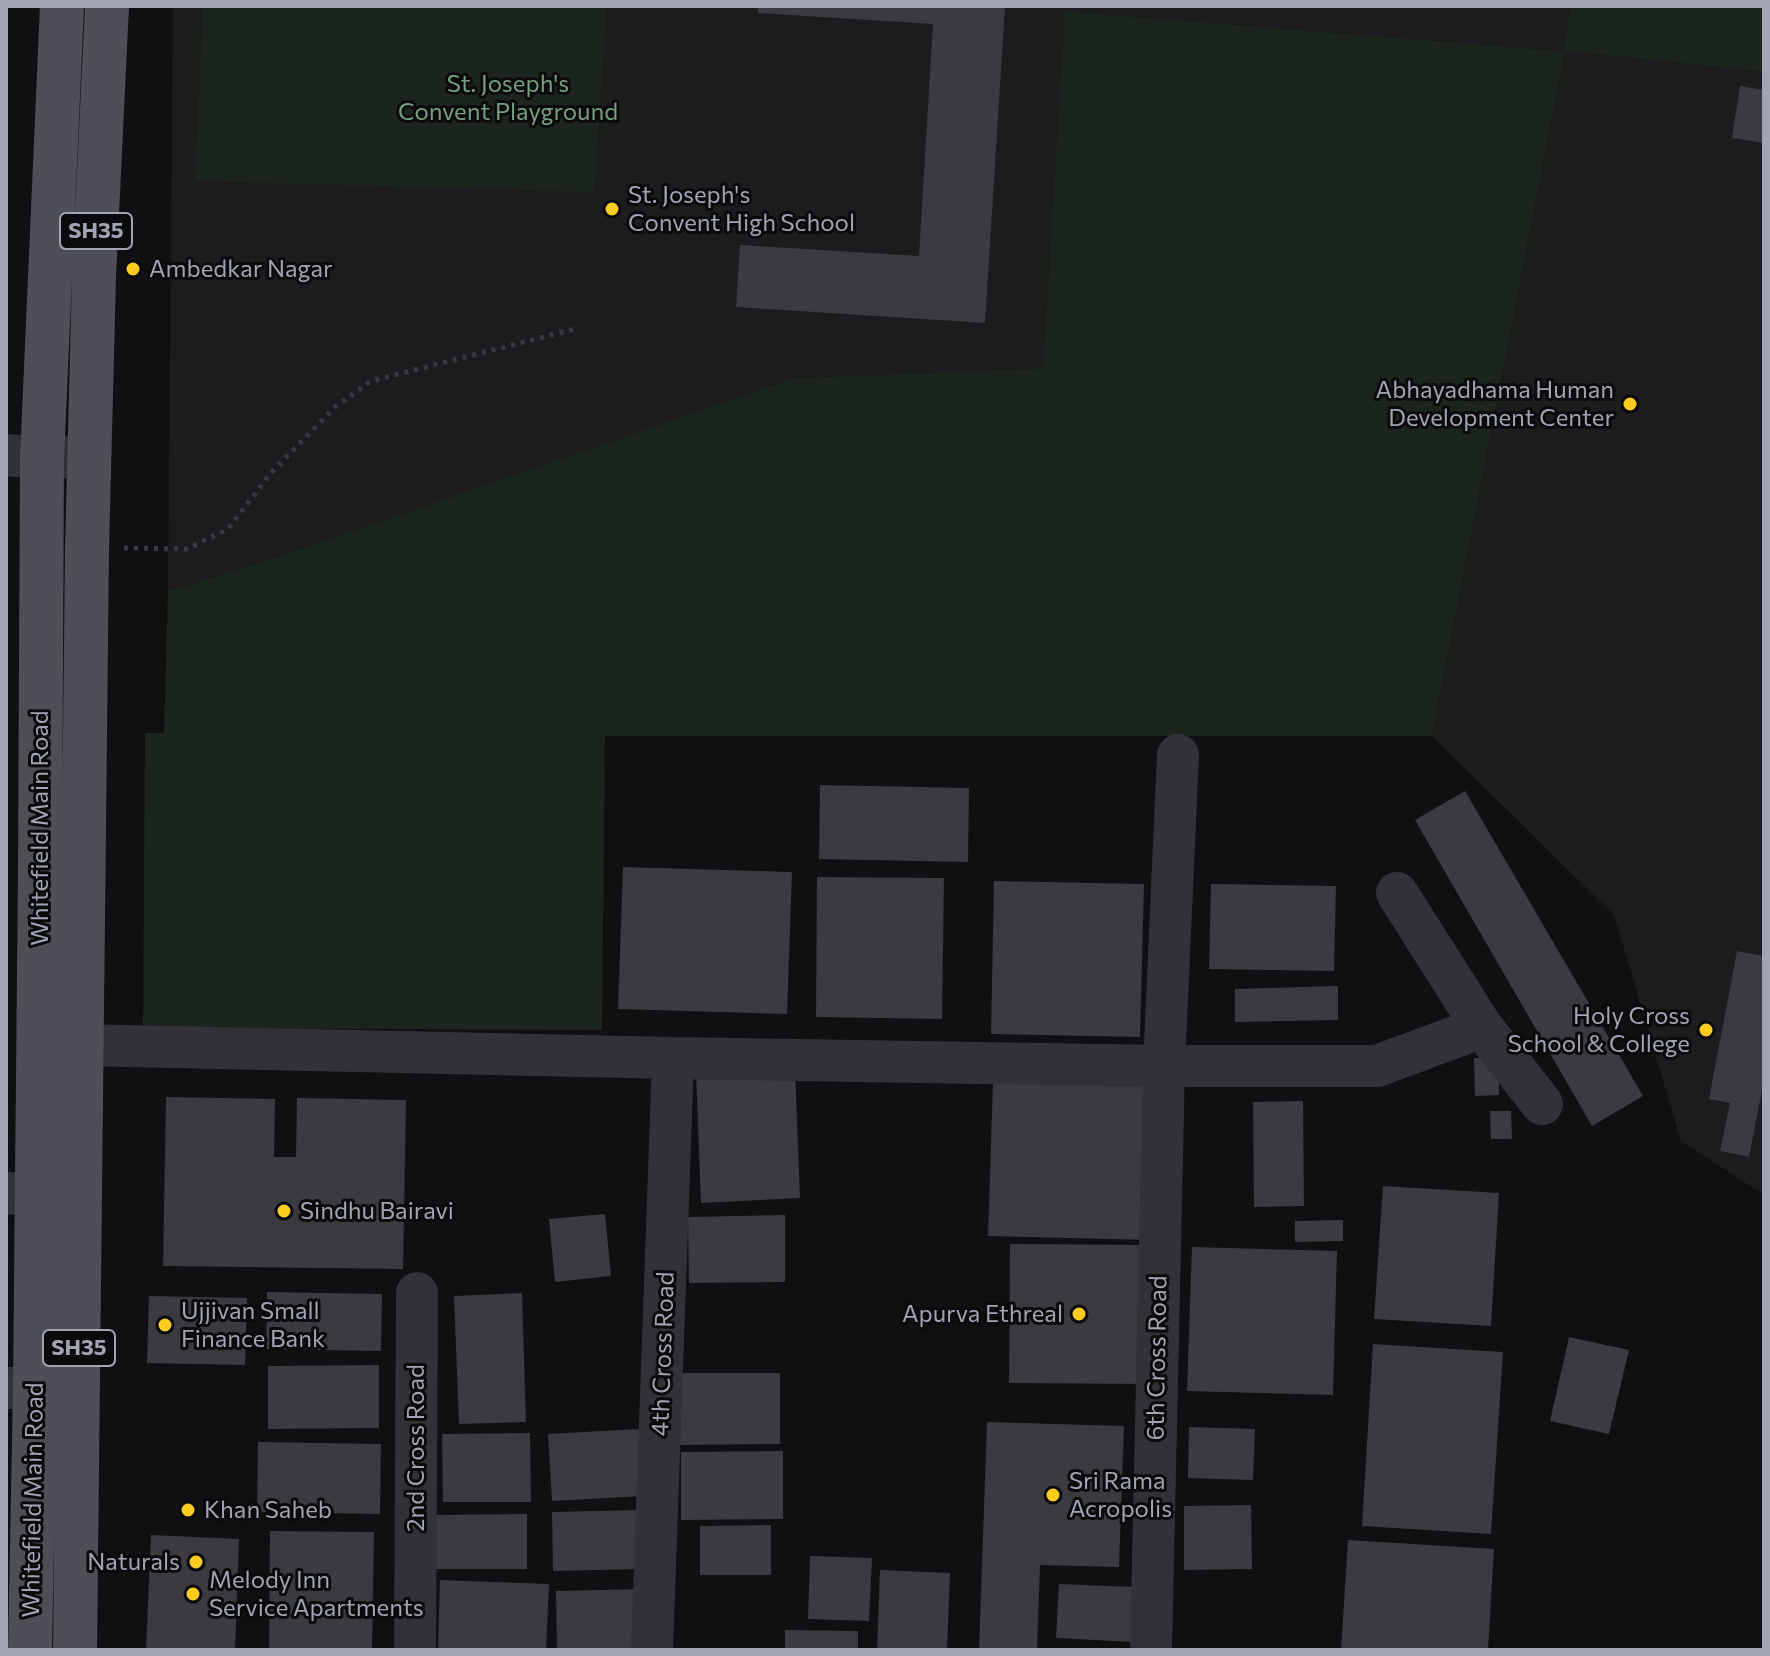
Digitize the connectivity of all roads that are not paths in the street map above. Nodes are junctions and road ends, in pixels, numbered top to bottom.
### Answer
1 (62, 6) edge
2 (107, 6) edge
3 (24, 456) edge
4 (90, 457) junction
5 (1178, 755) dead end
6 (1397, 893) dead end
7 (1482, 1027) junction
8 (82, 1045) junction
9 (673, 1058) junction
10 (1164, 1066) junction
11 (1542, 1104) dead end
12 (22, 1194) edge
13 (417, 1293) dead end
14 (21, 1388) edge
15 (30, 1650) edge
16 (75, 1650) edge
17 (415, 1650) edge
18 (652, 1650) edge
19 (1151, 1650) edge

1 - 3 main road, Whitefield Main Road / SH35
2 - 4 main road, Whitefield Main Road / SH35
3 - 4 street
3 - 12 main road, Whitefield Main Road / SH35
4 - 8 main road, Whitefield Main Road / SH35
5 - 10 street, 6th Cross Road
6 - 7 street
7 - 10 street
7 - 11 street
8 - 9 street
8 - 16 main road, Whitefield Main Road / SH35
9 - 10 street
9 - 18 street, 4th Cross Road
10 - 19 street, 6th Cross Road
12 - 14 main road, Whitefield Main Road / SH35
13 - 17 street, 2nd Cross Road
14 - 15 main road, Whitefield Main Road / SH35

